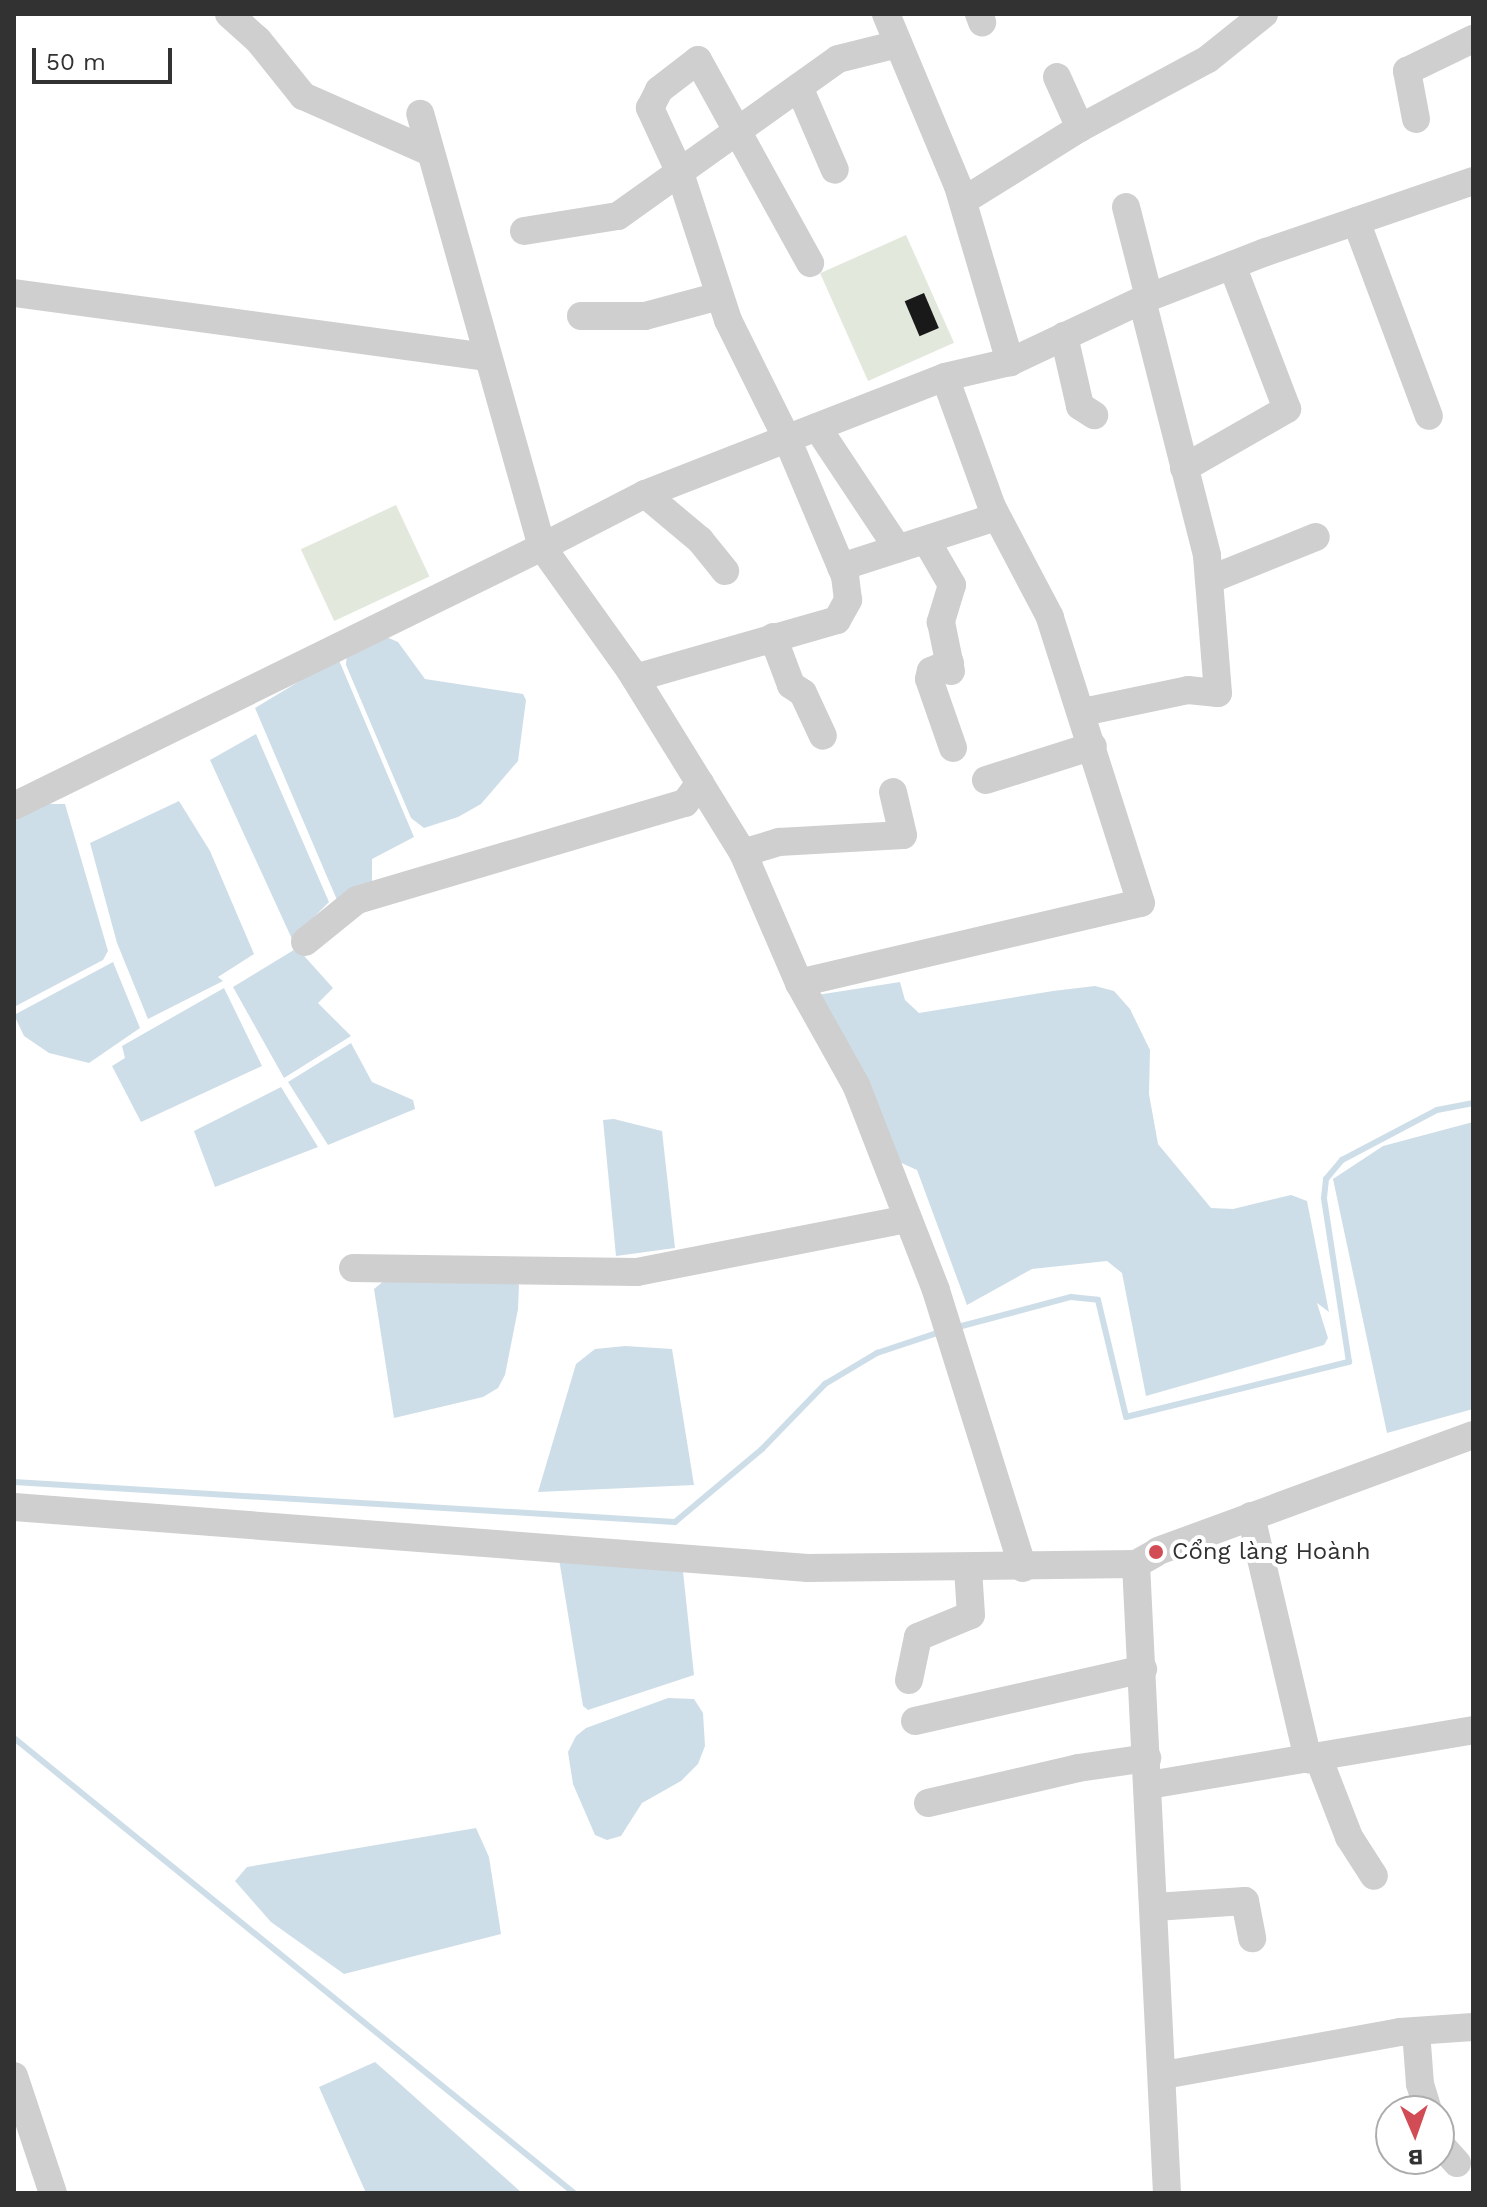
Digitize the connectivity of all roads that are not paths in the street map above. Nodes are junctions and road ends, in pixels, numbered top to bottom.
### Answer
1 (229, 14) edge
2 (888, 14) edge
3 (1264, 14) edge
4 (1473, 39) edge
5 (898, 44) junction
6 (1057, 77) dead end
7 (799, 87) junction
8 (420, 114) dead end
9 (1416, 119) dead end
10 (1080, 128) junction
11 (740, 130) junction
12 (430, 152) junction
13 (835, 170) dead end
14 (680, 173) junction
15 (1470, 188) edge
16 (963, 201) junction
17 (1126, 207) dead end
18 (1356, 221) junction
19 (524, 231) dead end
20 (810, 263) dead end
21 (1232, 265) junction
22 (14, 293) edge
23 (719, 296) junction
24 (1145, 299) junction
25 (581, 316) dead end
26 (1064, 336) junction
27 (486, 357) junction
28 (1010, 362) junction
29 (945, 377) junction
30 (1094, 415) dead end
31 (1429, 416) dead end
32 (817, 427) junction
33 (787, 439) junction
34 (1184, 468) junction
35 (645, 494) junction
36 (996, 517) junction
37 (1316, 537) dead end
38 (926, 540) junction
39 (542, 547) junction
40 (898, 549) junction
41 (841, 567) junction
42 (725, 571) dead end
43 (1209, 580) junction
44 (773, 637) junction
45 (635, 678) junction
46 (1083, 712) junction
47 (823, 736) dead end
48 (1093, 746) junction
49 (953, 748) dead end
50 (986, 780) dead end
51 (700, 783) junction
52 (893, 792) dead end
53 (14, 806) edge
54 (743, 853) junction
55 (305, 942) dead end
56 (799, 983) junction
57 (908, 1219) junction
58 (353, 1268) dead end
59 (1473, 1435) edge
60 (14, 1507) edge
61 (1251, 1516) junction
62 (1149, 1556) junction
63 (1023, 1568) junction
64 (968, 1569) junction
65 (1143, 1669) junction
66 (909, 1680) dead end
67 (915, 1721) dead end
68 (1473, 1730) edge
69 (1313, 1758) junction
70 (1148, 1772) junction
71 (928, 1803) dead end
72 (1374, 1876) dead end
73 (1155, 1907) junction
74 (1252, 1938) dead end
75 (1473, 2027) edge
76 (1416, 2031) junction
77 (1164, 2075) junction
78 (14, 2076) edge
79 (1423, 2095) edge
80 (53, 2193) edge
81 (1167, 2193) edge

1 - 12 street
2 - 5 street
3 - 10 street
4 - 9 street
5 - 7 street
5 - 16 street
6 - 10 street
7 - 11 street
7 - 13 street
8 - 12 street
10 - 16 street
11 - 14 street
11 - 14 street
11 - 20 street
12 - 27 street
14 - 19 street
14 - 23 street
15 - 18 street
16 - 28 street
17 - 24 street
18 - 21 street
18 - 31 street
21 - 24 street
21 - 34 street
22 - 27 street
23 - 25 street
23 - 33 street
24 - 26 street
24 - 34 street
26 - 28 street
26 - 30 street
27 - 39 street
28 - 29 street
29 - 32 street
29 - 36 street
32 - 33 street
32 - 40 street
33 - 35 street
33 - 41 street
34 - 43 street
35 - 39 street
35 - 42 street
36 - 38 street
36 - 46 street
37 - 43 street
38 - 40 street
38 - 49 street
39 - 45 street
39 - 53 street
40 - 41 street
41 - 44 street
43 - 46 street
44 - 45 street
44 - 47 street
45 - 51 street
46 - 48 street
48 - 50 street
48 - 56 street
51 - 54 street
51 - 55 street
52 - 54 street
54 - 56 street
56 - 57 street
57 - 58 street
57 - 63 street
59 - 61 street
60 - 64 street
61 - 62 street
61 - 69 street
62 - 63 street
62 - 65 street
63 - 64 street
64 - 66 street
65 - 67 street
65 - 70 street
68 - 69 street
69 - 70 street
69 - 72 street
70 - 71 street
70 - 73 street
73 - 74 street
73 - 77 street
75 - 76 street
76 - 77 street
76 - 79 street
77 - 81 street
78 - 80 street

